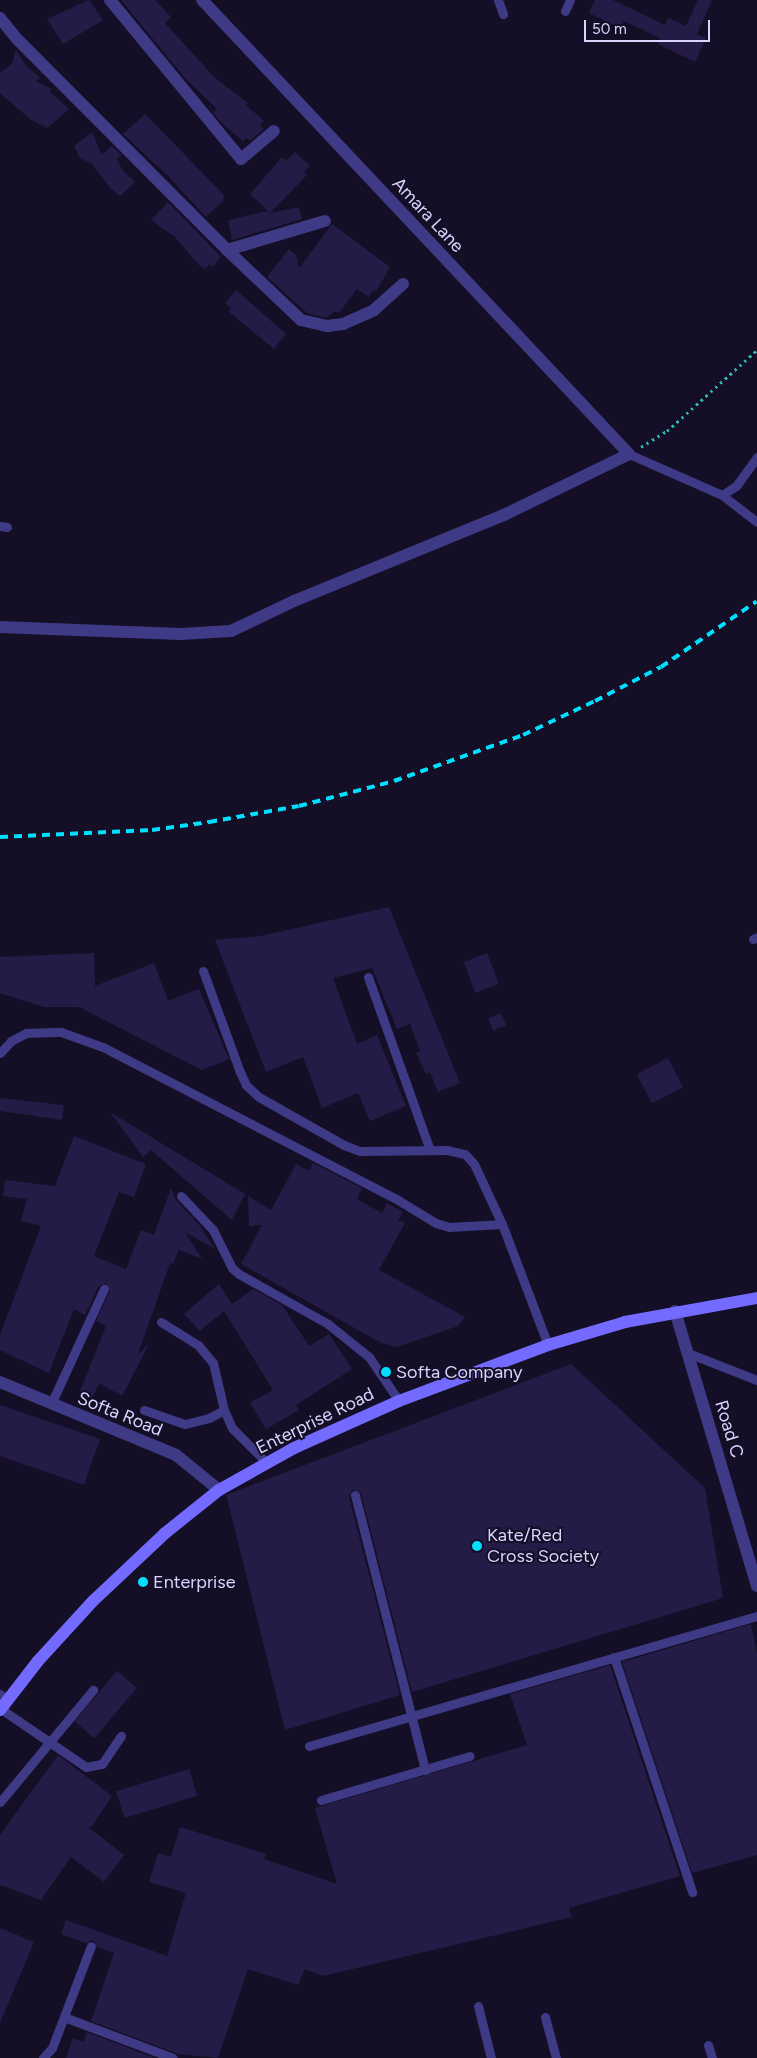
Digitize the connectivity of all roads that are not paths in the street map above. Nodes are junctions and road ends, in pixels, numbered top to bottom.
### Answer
1 (110, 0) edge
2 (202, 0) edge
3 (498, 0) edge
4 (570, 0) edge
5 (565, 11) dead end
6 (503, 14) dead end
7 (0, 18) edge
8 (274, 131) dead end
9 (326, 221) dead end
10 (227, 250) junction
11 (403, 284) dead end
12 (629, 454) junction
13 (757, 458) edge
14 (722, 495) junction
15 (757, 522) edge
16 (0, 627) edge
17 (204, 971) dead end
18 (368, 977) dead end
19 (0, 1053) edge
20 (430, 1150) junction
21 (181, 1196) dead end
22 (502, 1224) junction
23 (104, 1289) dead end
24 (757, 1298) edge
25 (675, 1311) junction
26 (161, 1322) dead end
27 (548, 1345) junction
28 (688, 1353) junction
29 (757, 1380) edge
30 (0, 1382) edge
31 (399, 1401) junction
32 (51, 1404) junction
33 (144, 1410) dead end
34 (224, 1410) junction
35 (267, 1463) junction
36 (219, 1490) junction
37 (355, 1495) dead end
38 (757, 1586) edge
39 (757, 1616) edge
40 (614, 1657) junction
41 (93, 1690) dead end
42 (2, 1703) edge
43 (409, 1717) junction
44 (121, 1736) dead end
45 (51, 1743) junction
46 (309, 1746) dead end
47 (470, 1756) dead end
48 (425, 1770) junction
49 (321, 1800) dead end
50 (0, 1802) edge
51 (692, 1892) dead end
52 (91, 1946) dead end
53 (478, 2006) dead end
54 (64, 2016) junction
55 (545, 2017) dead end
56 (708, 2045) dead end
57 (43, 2058) edge
58 (173, 2058) edge
59 (491, 2058) edge
60 (556, 2058) edge
61 (712, 2058) edge

1 - 8 street
2 - 12 street, Amara Lane
3 - 6 lane
4 - 5 lane
7 - 10 street
9 - 10 street
10 - 11 street
12 - 14 lane
12 - 16 street
13 - 14 lane
14 - 15 lane
17 - 20 lane
18 - 20 lane
19 - 22 lane
20 - 22 lane
21 - 31 lane
22 - 27 lane
23 - 32 lane
24 - 25 main road, Enterprise Road
25 - 27 main road, Enterprise Road
25 - 28 street, Road C
26 - 34 lane
27 - 31 main road, Enterprise Road
28 - 29 lane
28 - 38 street, Road C
30 - 32 street, Softa Road
31 - 35 main road, Enterprise Road
32 - 36 street, Softa Road
33 - 34 lane
34 - 35 lane
35 - 36 main road, Enterprise Road
36 - 42 main road, Enterprise Road
37 - 43 lane
39 - 40 lane
40 - 43 lane
40 - 51 lane
41 - 45 lane
42 - 45 lane
43 - 46 lane
43 - 48 lane
44 - 45 lane
45 - 50 lane
47 - 48 lane
48 - 49 lane
52 - 54 lane
53 - 59 lane
54 - 57 lane
54 - 58 lane
55 - 60 lane
56 - 61 lane

